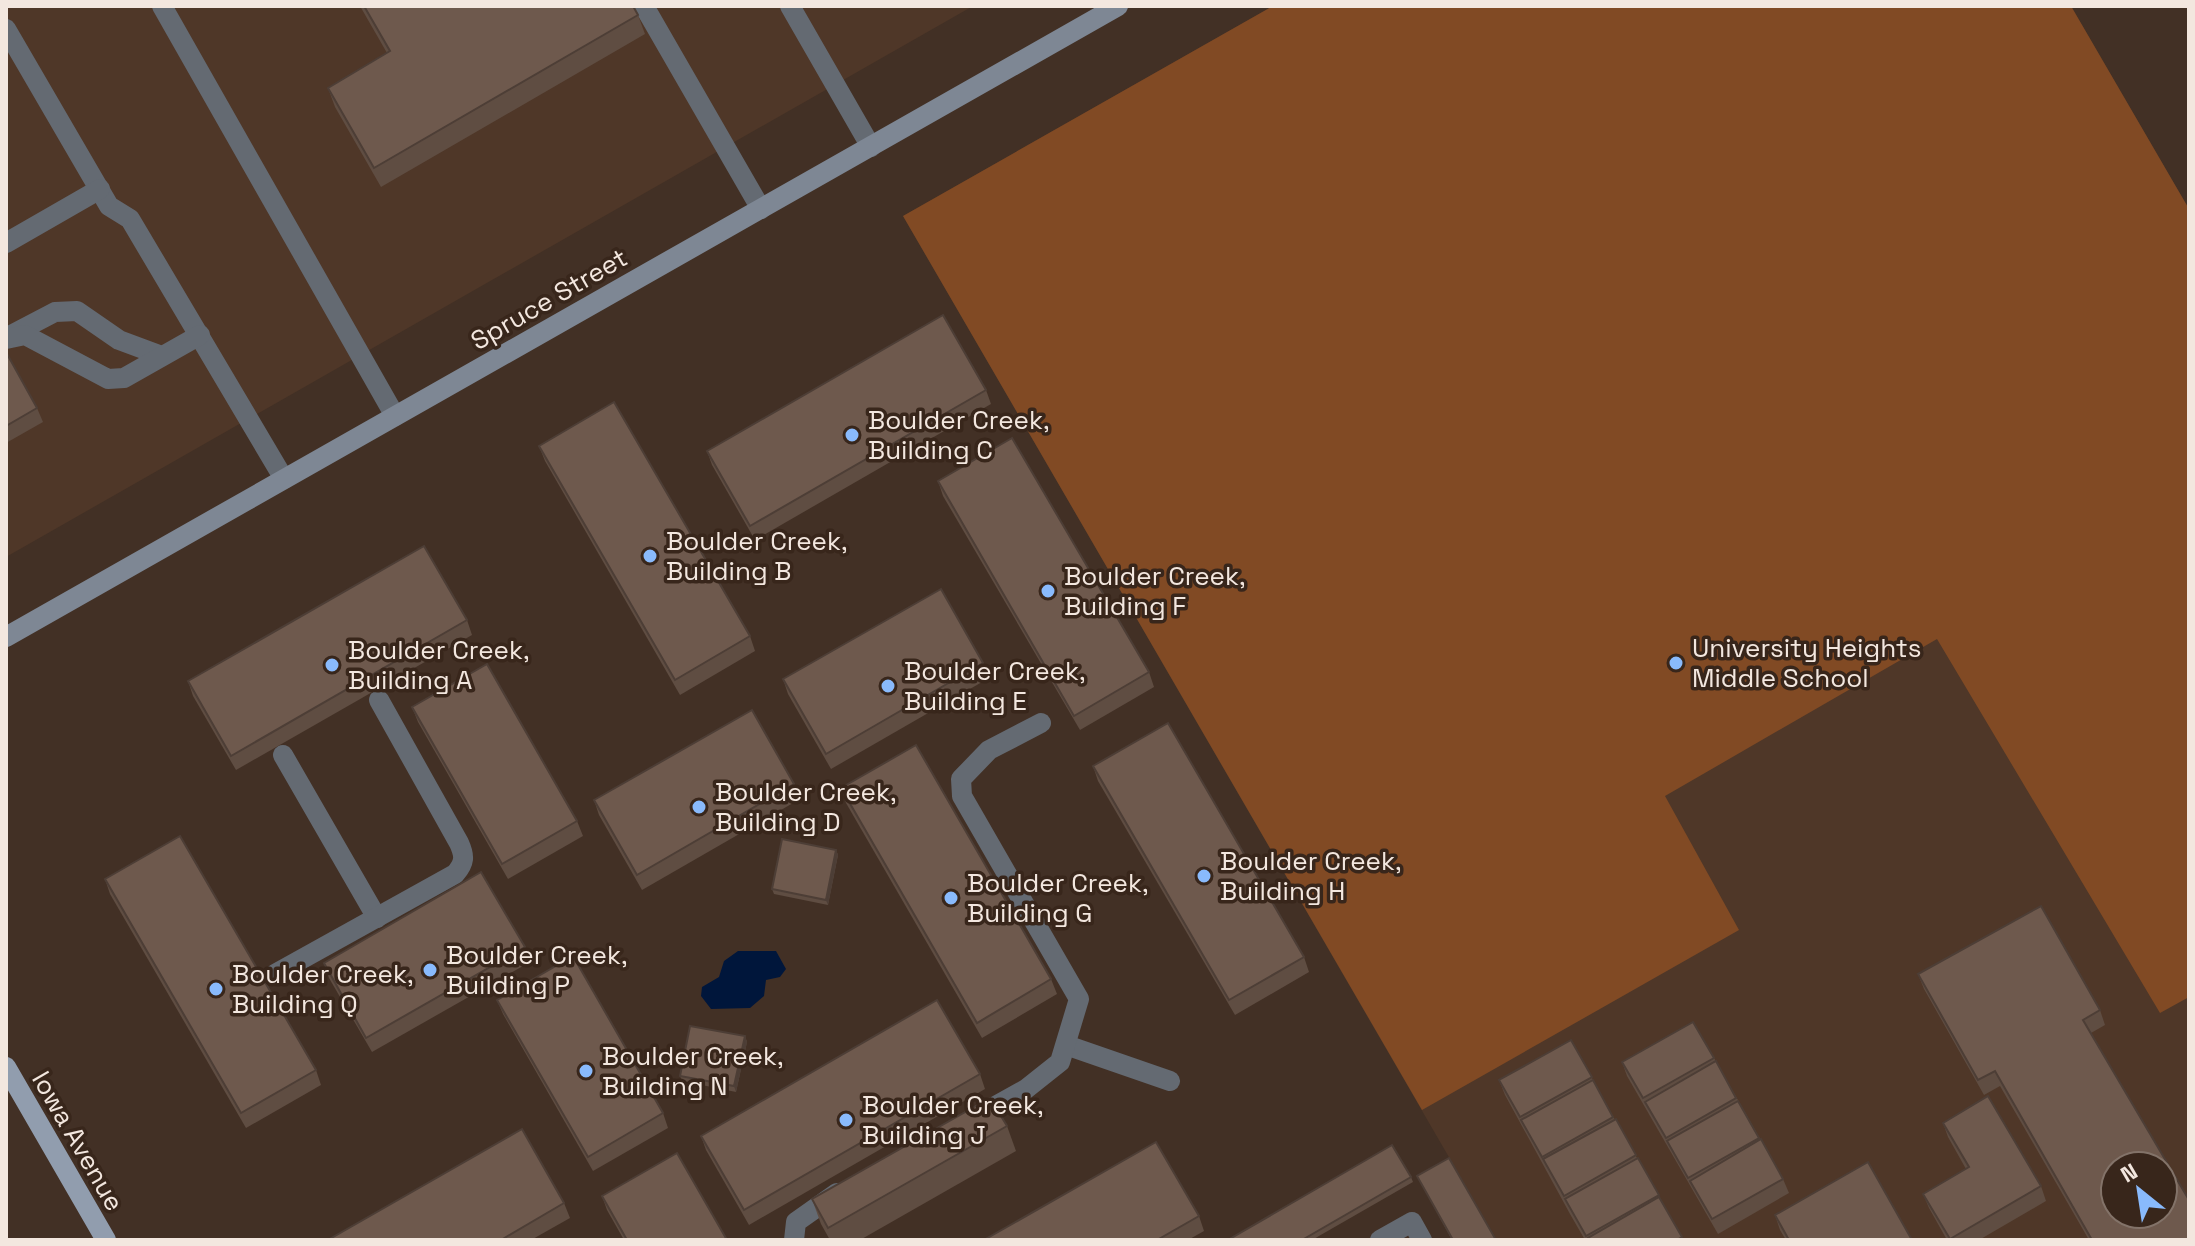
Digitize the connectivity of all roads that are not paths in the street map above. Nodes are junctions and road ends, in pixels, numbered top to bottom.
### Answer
1 (162, 6) edge
2 (644, 6) edge
3 (790, 6) edge
4 (1118, 6) edge
5 (6, 29) edge
6 (871, 147) junction
7 (100, 189) junction
8 (761, 209) junction
9 (6, 243) edge
10 (200, 335) junction
11 (6, 338) edge
12 (162, 356) junction
13 (395, 416) junction
14 (284, 479) junction
15 (6, 637) edge
16 (379, 700) edge
17 (1041, 723) dead end
18 (283, 755) edge
19 (377, 918) junction
20 (275, 974) dead end
21 (1066, 1045) junction
22 (6, 1067) edge
23 (1170, 1081) dead end
24 (957, 1127) edge
25 (859, 1181) edge
26 (106, 1240) edge
27 (794, 1240) edge
28 (1380, 1240) edge
29 (1422, 1240) edge

1 - 13 lane
2 - 8 lane
3 - 6 lane
4 - 6 street, Spruce Street
5 - 7 lane
6 - 8 street, Spruce Street
7 - 9 lane
7 - 10 lane
8 - 13 street, Spruce Street
10 - 12 lane
10 - 14 lane
11 - 12 lane
11 - 12 lane
13 - 14 street, Spruce Street
14 - 15 street, Spruce Street
16 - 19 lane
17 - 21 lane
18 - 19 lane
19 - 20 lane
21 - 23 lane
21 - 24 lane
22 - 26 main road, Iowa Avenue
25 - 27 lane
28 - 29 lane

